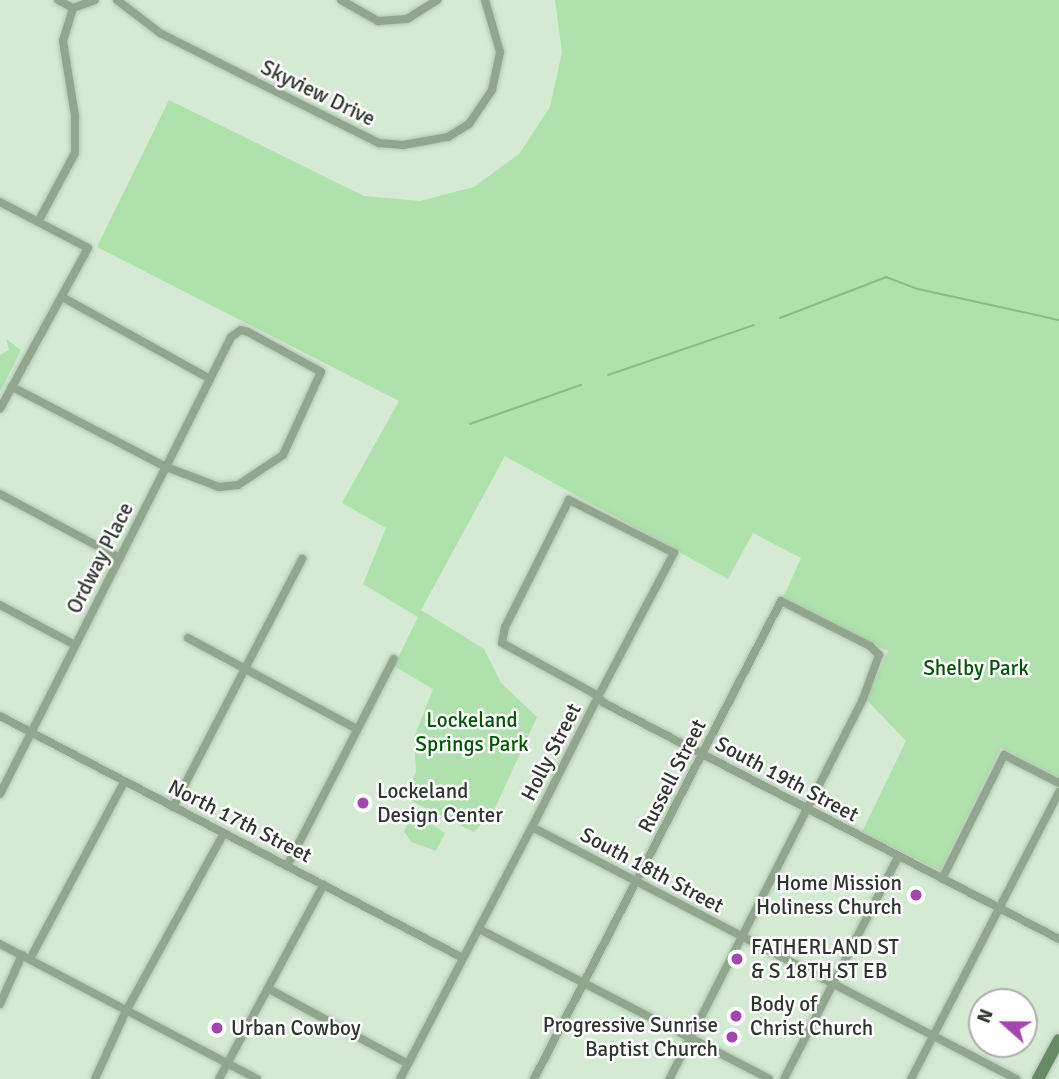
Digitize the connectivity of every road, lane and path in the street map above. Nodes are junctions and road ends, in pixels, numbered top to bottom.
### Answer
1 (58, 0) edge
2 (95, 0) edge
3 (117, 0) edge
4 (341, 0) edge
5 (438, 0) edge
6 (485, 0) edge
7 (73, 8) junction
8 (0, 202) edge
9 (38, 222) junction
10 (62, 298) junction
11 (209, 379) junction
12 (12, 387) junction
13 (0, 409) edge
14 (166, 467) junction
15 (0, 494) edge
16 (674, 553) joint
17 (120, 558) junction
18 (302, 559) dead end
19 (0, 605) edge
20 (188, 638) dead end
21 (75, 645) junction
22 (394, 659) dead end
23 (245, 668) junction
24 (598, 697) junction
25 (0, 716) edge
26 (357, 729) junction
27 (32, 732) junction
28 (703, 755) junction
29 (124, 782) junction
30 (1059, 783) edge
31 (1059, 792) edge
32 (0, 794) edge
33 (173, 807) junction
34 (807, 809) junction
35 (533, 827) junction
36 (224, 833) junction
37 (898, 858) junction
38 (287, 866) junction
39 (942, 879) junction
40 (637, 883) junction
41 (324, 884) junction
42 (999, 908) junction
43 (479, 929) junction
44 (742, 937) junction
45 (1059, 939) edge
46 (0, 944) edge
47 (26, 957) junction
48 (463, 958) junction
49 (585, 984) junction
50 (832, 985) junction
51 (269, 989) junction
52 (0, 1004) edge
53 (125, 1013) junction
54 (933, 1036) junction
55 (690, 1039) junction
56 (1059, 1040) edge
57 (228, 1064) junction
58 (408, 1064) junction
59 (95, 1079) edge
60 (219, 1079) edge
61 (257, 1079) edge
62 (400, 1079) edge
63 (534, 1079) edge
64 (669, 1079) edge
65 (769, 1079) edge
66 (784, 1079) edge
67 (911, 1079) edge
68 (1016, 1079) edge
69 (1038, 1079) edge

1 - 7 street
2 - 7 street
3 - 6 street, Skyview Drive
4 - 5 street
7 - 9 street
8 - 9 street
9 - 10 street
10 - 11 street
10 - 12 street
11 - 14 street, Ordway Place
11 - 14 street, Ordway Place
12 - 13 street
12 - 14 street
14 - 17 street, Ordway Place
15 - 17 street
16 - 24 street, Holly Street
16 - 24 street, South 19th Street
17 - 21 street, Ordway Place
18 - 23 street
19 - 21 street
20 - 23 street
21 - 27 street, Ordway Place
22 - 26 street
23 - 26 street
23 - 33 street
24 - 28 street, South 19th Street
24 - 35 street, Holly Street
25 - 27 street, North 17th Street
26 - 38 street
27 - 29 street, North 17th Street
27 - 32 street, Ordway Place
28 - 34 street, South 19th Street
28 - 34 street, Russell Street
28 - 40 street, Russell Street
29 - 33 street, North 17th Street
29 - 47 street
30 - 39 street
31 - 42 street
33 - 36 street, North 17th Street
34 - 37 street, South 19th Street
34 - 44 street
35 - 40 street, South 18th Street
35 - 43 street, Holly Street
36 - 38 street, North 17th Street
36 - 53 street
37 - 39 street, South 19th Street
37 - 50 street
38 - 41 street, North 17th Street
39 - 42 street, South 19th Street
40 - 44 street, South 18th Street
40 - 49 street, Russell Street
41 - 48 street, North 17th Street
41 - 51 street
42 - 45 street, South 19th Street
42 - 54 street
43 - 48 street, Holly Street
43 - 49 street
44 - 50 street, South 18th Street
44 - 55 street
46 - 47 street
47 - 52 street
47 - 53 street
48 - 58 street, Holly Street
49 - 55 street
49 - 63 street, Russell Street
50 - 54 street, South 18th Street
50 - 66 street
51 - 57 street
51 - 58 street
53 - 57 street
53 - 59 street
54 - 67 street
54 - 68 street, South 18th Street
55 - 64 street
55 - 65 street
56 - 69 street
57 - 60 street
57 - 61 street
58 - 62 street, Holly Street

